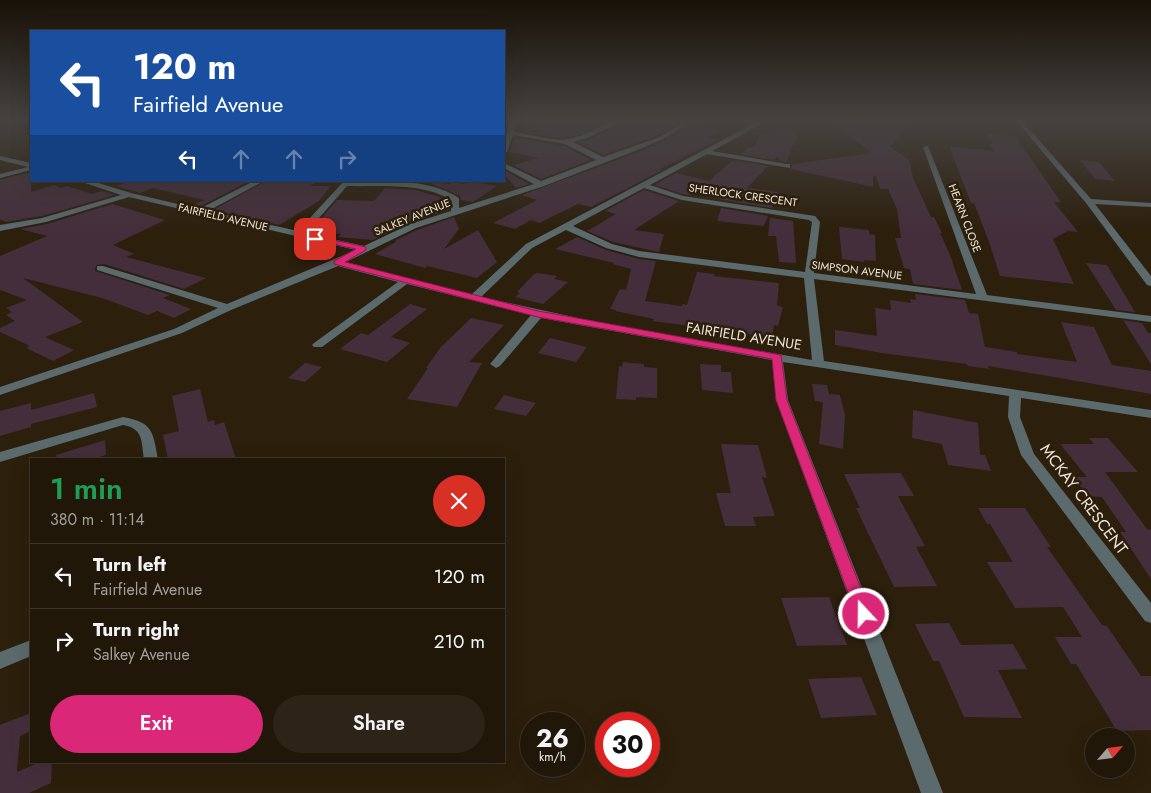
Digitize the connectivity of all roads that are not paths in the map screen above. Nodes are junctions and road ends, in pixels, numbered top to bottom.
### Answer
1 (596, 157) edge
2 (610, 157) edge
3 (697, 157) edge
4 (735, 157) edge
5 (930, 157) edge
6 (1051, 157) edge
7 (0, 158) edge
8 (602, 160) junction
9 (30, 166) edge
10 (30, 166) edge
11 (505, 166) edge
12 (787, 166) dead end
13 (0, 176) edge
14 (87, 182) edge
15 (114, 182) edge
16 (258, 182) edge
17 (347, 183) edge
18 (413, 184) edge
19 (540, 184) junction
20 (644, 185) junction
21 (102, 186) junction
22 (129, 195) junction
23 (1089, 201) junction
24 (1151, 205) edge
25 (456, 211) junction
26 (199, 212) junction
27 (565, 226) junction
28 (0, 228) edge
29 (299, 235) junction
30 (364, 249) junction
31 (337, 262) junction
32 (100, 268) dead end
33 (809, 276) junction
34 (405, 280) junction
35 (1151, 283) edge
36 (474, 298) junction
37 (983, 298) junction
38 (227, 308) junction
39 (538, 314) junction
40 (1151, 319) edge
41 (318, 344) dead end
42 (777, 357) junction
43 (818, 363) junction
44 (496, 364) dead end
45 (0, 391) edge
46 (1015, 392) junction
47 (1151, 414) edge
48 (0, 457) edge
49 (151, 458) edge
50 (1151, 616) edge
51 (30, 648) edge
52 (0, 661) edge
53 (932, 793) edge

1 - 8 street
2 - 8 street, SALKEY AVENUE
3 - 20 street
4 - 12 street
5 - 37 street, HEARN CLOSE
6 - 23 street
7 - 9 street
8 - 19 street, SALKEY AVENUE
10 - 13 street
11 - 19 street
14 - 21 street, FAIRFIELD AVENUE
15 - 21 street
16 - 26 street
17 - 18 street
17 - 29 street
18 - 25 street
19 - 25 street, SALKEY AVENUE
20 - 27 street
20 - 33 street, SHERLOCK CRESCENT
21 - 22 street, FAIRFIELD AVENUE
22 - 26 street, FAIRFIELD AVENUE
22 - 28 street
23 - 24 street
23 - 35 street
25 - 30 street, SALKEY AVENUE
26 - 29 street, FAIRFIELD AVENUE
27 - 33 street, SIMPSON AVENUE
27 - 36 street
29 - 30 street, FAIRFIELD AVENUE
30 - 31 street, SALKEY AVENUE
31 - 34 street, FAIRFIELD AVENUE
31 - 38 street, SALKEY AVENUE
32 - 38 street
33 - 37 street, SIMPSON AVENUE
33 - 43 street, SHERLOCK CRESCENT
34 - 36 street, FAIRFIELD AVENUE
34 - 41 street
36 - 39 street, FAIRFIELD AVENUE
37 - 40 street, SIMPSON AVENUE
38 - 45 street, SALKEY AVENUE
39 - 42 street, FAIRFIELD AVENUE
39 - 44 street
42 - 43 street, FAIRFIELD AVENUE
42 - 53 street
43 - 46 street, FAIRFIELD AVENUE
46 - 47 street, FAIRFIELD AVENUE
46 - 50 street, MCKAY CRESCENT
48 - 49 street
51 - 52 street

